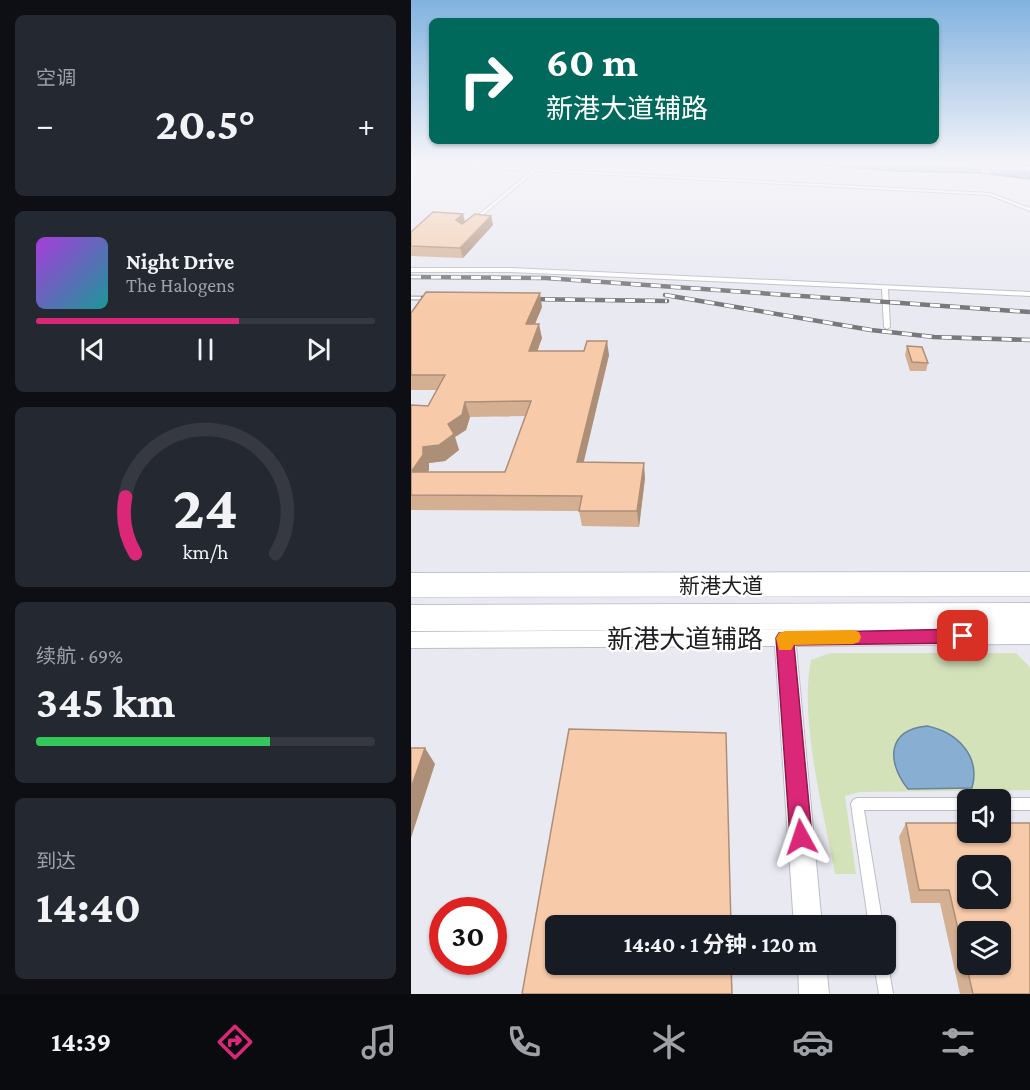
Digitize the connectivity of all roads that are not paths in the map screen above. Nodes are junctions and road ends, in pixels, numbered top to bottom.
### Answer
1 (488, 209) edge
2 (466, 219) edge
3 (476, 219) junction
4 (469, 225) edge
5 (411, 270) edge
6 (885, 287) junction
7 (1030, 294) edge
8 (887, 327) dead end
9 (1030, 584) edge
10 (411, 585) edge
11 (1030, 616) edge
12 (411, 618) edge
13 (1030, 636) edge
14 (785, 638) junction
15 (411, 640) edge
16 (957, 804) edge
17 (1011, 804) edge
18 (1030, 804) edge
19 (807, 915) edge
20 (874, 915) edge
21 (812, 975) edge
22 (883, 975) edge
23 (814, 994) edge
24 (886, 994) edge

1 - 3 lane
2 - 3 lane
3 - 4 lane
5 - 6 lane
6 - 7 lane
6 - 8 lane
9 - 10 main road, 新港大道
11 - 12 main road, 新港大道
13 - 14 street, 新港大道辅路
14 - 15 street, 新港大道辅路
14 - 19 street
16 - 20 lane
17 - 18 lane
21 - 23 street
22 - 24 lane

